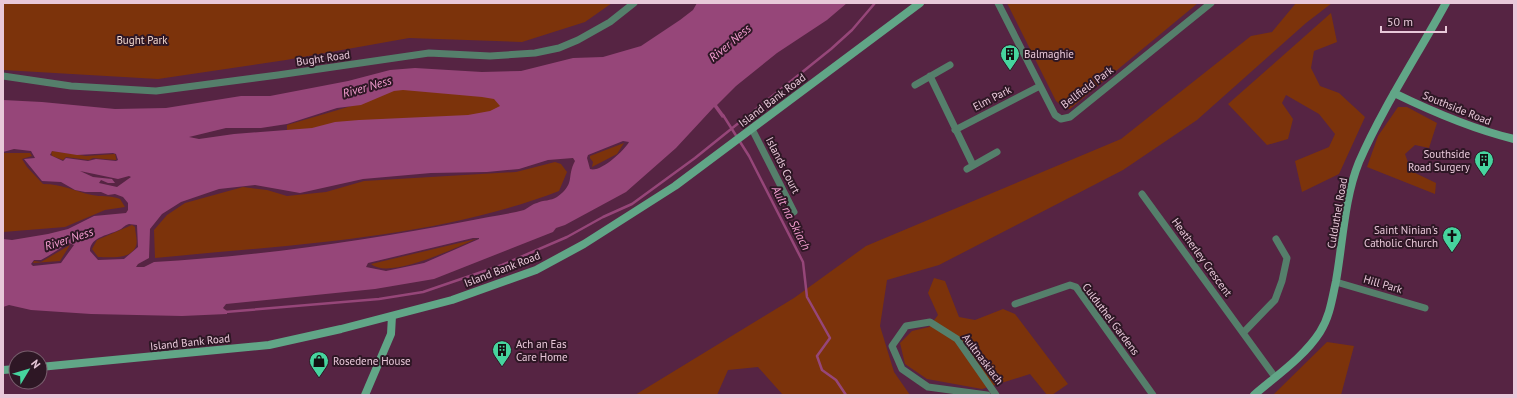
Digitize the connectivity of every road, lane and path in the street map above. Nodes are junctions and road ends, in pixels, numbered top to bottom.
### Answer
1 (634, 3) edge
2 (920, 3) edge
3 (998, 3) edge
4 (1211, 3) edge
5 (1446, 3) edge
6 (950, 65) dead end
7 (3, 76) edge
8 (930, 76) junction
9 (915, 85) dead end
10 (1040, 86) junction
11 (1394, 93) junction
12 (752, 129) junction
13 (955, 130) junction
14 (1514, 140) edge
15 (997, 152) dead end
16 (1142, 194) dead end
17 (794, 212) dead end
18 (1276, 239) dead end
19 (1336, 282) junction
20 (1016, 304) dead end
21 (1425, 308) dead end
22 (392, 316) junction
23 (1243, 333) junction
24 (48, 366) edge
25 (1275, 377) junction
26 (1256, 394) edge
27 (365, 395) edge
28 (987, 395) edge
29 (996, 395) edge
30 (1153, 395) edge

1 - 7 street, Bught Road
2 - 12 main road, Island Bank Road
3 - 10 street, Bellfield Park
4 - 10 street, Bellfield Park
5 - 11 main road, Culduthel Road
6 - 8 street
8 - 9 street
8 - 13 street
10 - 13 street, Elm Park
11 - 14 main road, Southside Road
11 - 19 main road, Culduthel Road
12 - 17 street, Islands Court
12 - 22 main road, Island Bank Road
13 - 15 street
16 - 23 street, Heatherley Crescent
18 - 23 street
19 - 21 street, Hill Park
19 - 25 main road, Culduthel Road
20 - 30 street, Culduthel Gardens
22 - 24 main road, Island Bank Road
22 - 27 main road
23 - 25 street, Heatherley Crescent
25 - 26 main road, Culduthel Road
28 - 29 street, Aultnaskiach

